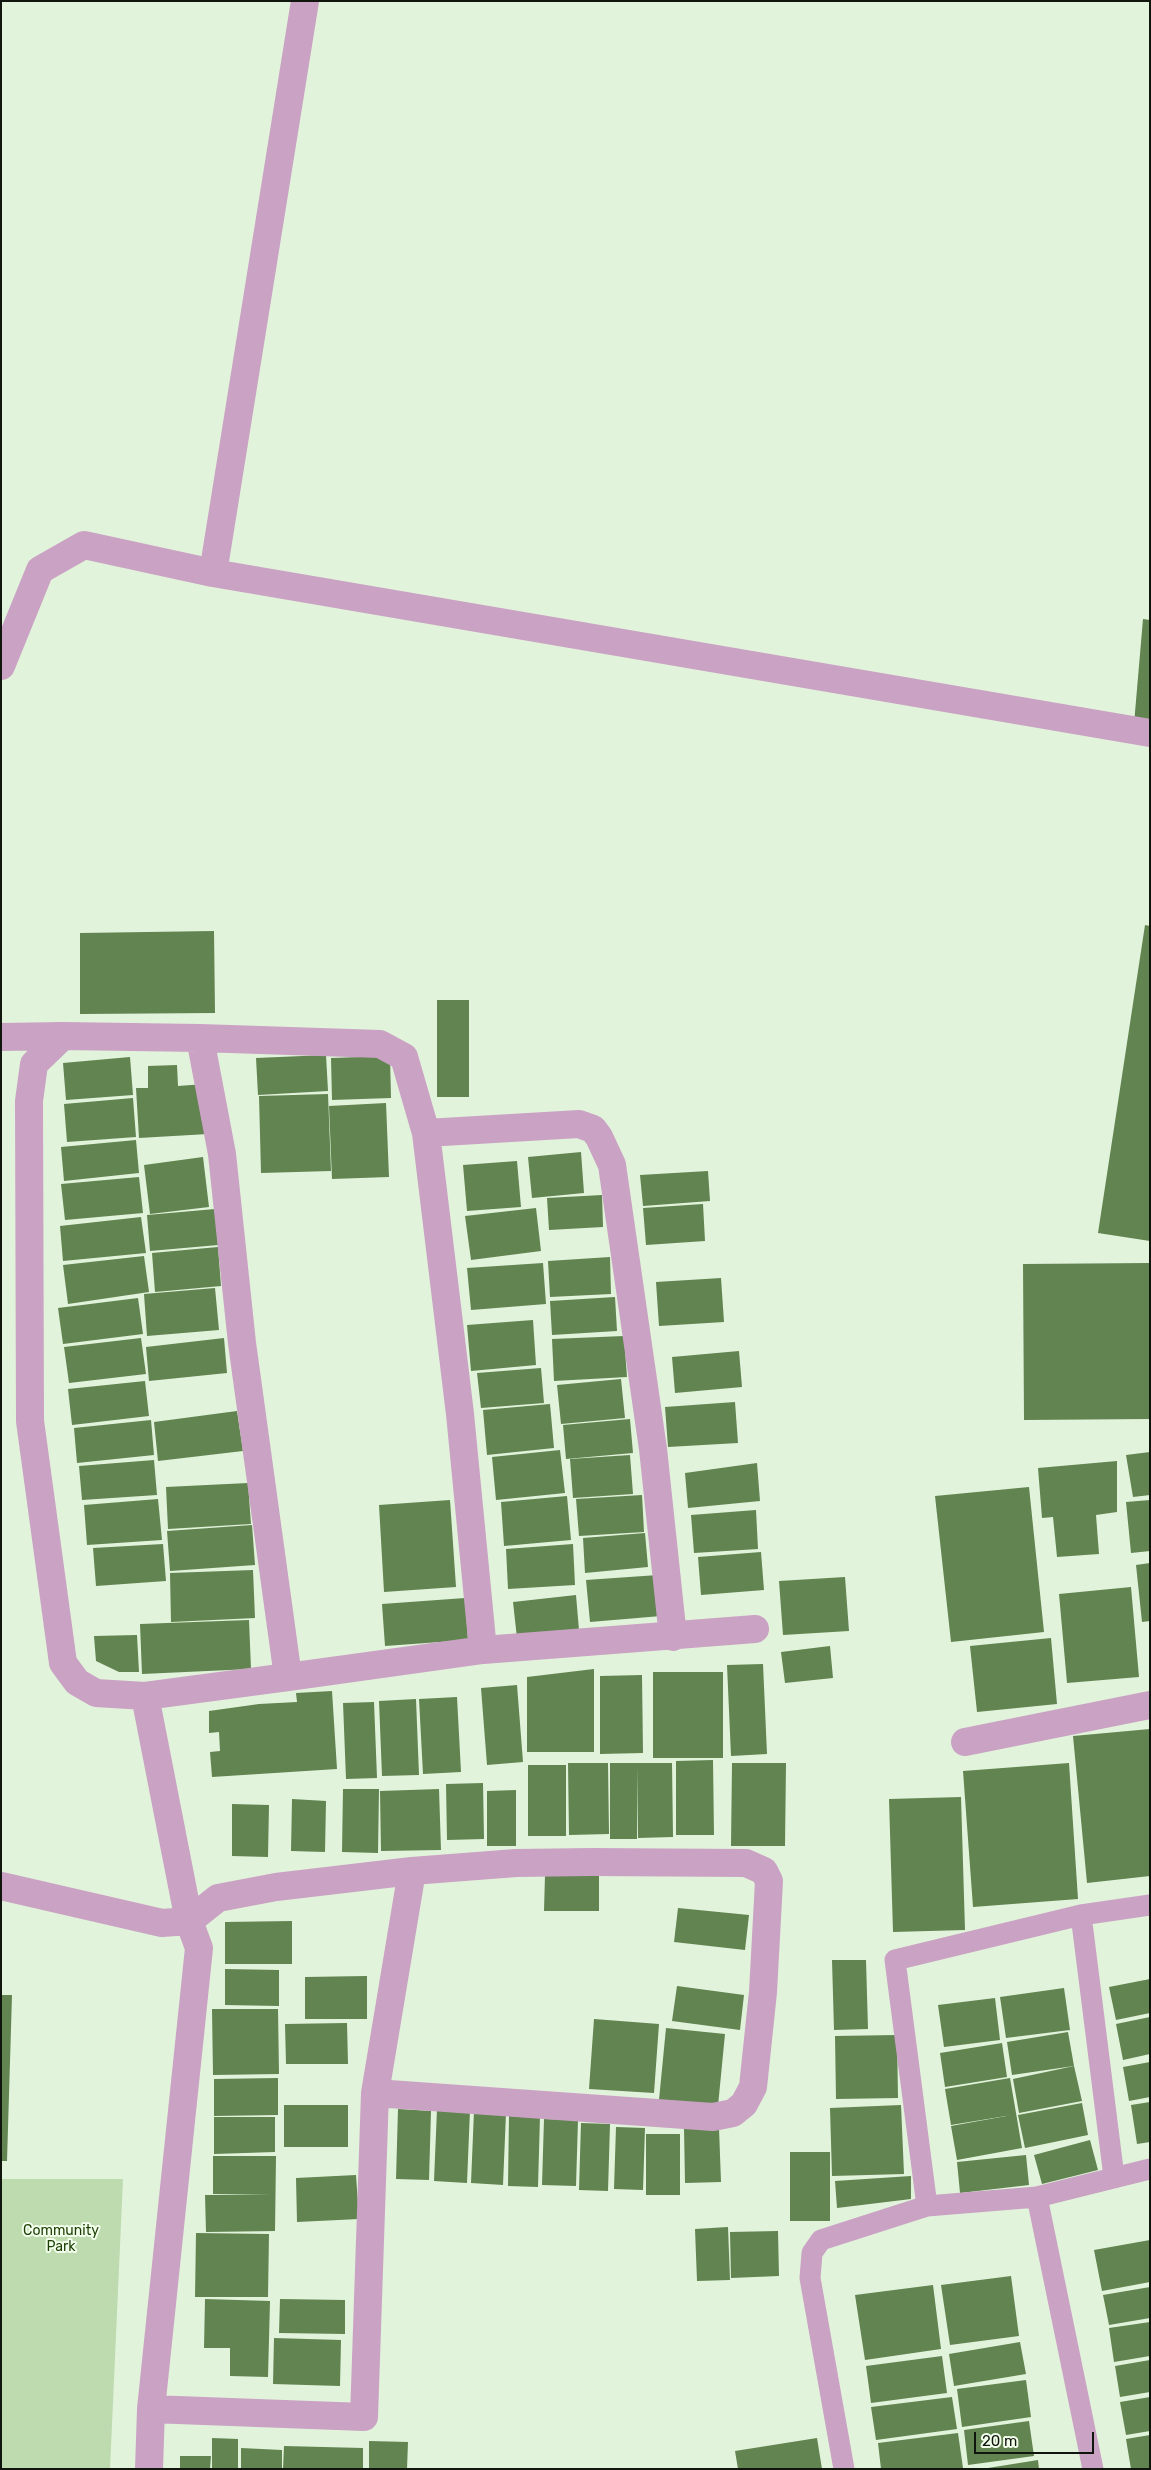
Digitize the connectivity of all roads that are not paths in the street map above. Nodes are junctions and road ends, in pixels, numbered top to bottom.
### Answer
1 (305, 1) edge
2 (213, 573) junction
3 (1, 666) edge
4 (1150, 733) edge
5 (63, 1036) junction
6 (1, 1037) edge
7 (200, 1038) junction
8 (426, 1134) junction
9 (755, 1629) dead end
10 (674, 1637) junction
11 (483, 1650) junction
12 (288, 1677) junction
13 (145, 1696) junction
14 (1150, 1705) edge
15 (965, 1742) dead end
16 (412, 1871) junction
17 (1, 1886) edge
18 (1150, 1905) edge
19 (1081, 1915) junction
20 (189, 1921) junction
21 (375, 2093) junction
22 (1150, 2169) edge
23 (1114, 2177) junction
24 (1037, 2197) junction
25 (927, 2206) junction
26 (150, 2409) junction
27 (149, 2469) edge
28 (844, 2469) edge
29 (1093, 2469) edge

1 - 2 street
2 - 3 street
2 - 4 street
5 - 6 street
5 - 7 street
5 - 13 street
7 - 8 street
7 - 12 street
8 - 10 street
8 - 11 street
9 - 10 street
10 - 11 street
11 - 12 street
12 - 13 street
13 - 20 street
14 - 15 street
16 - 20 street
16 - 21 street
16 - 21 street
17 - 20 street
18 - 19 lane
19 - 23 lane
19 - 25 lane
20 - 26 street
21 - 26 street
22 - 23 lane
23 - 24 lane
24 - 25 lane
24 - 29 lane
25 - 28 lane
26 - 27 street

